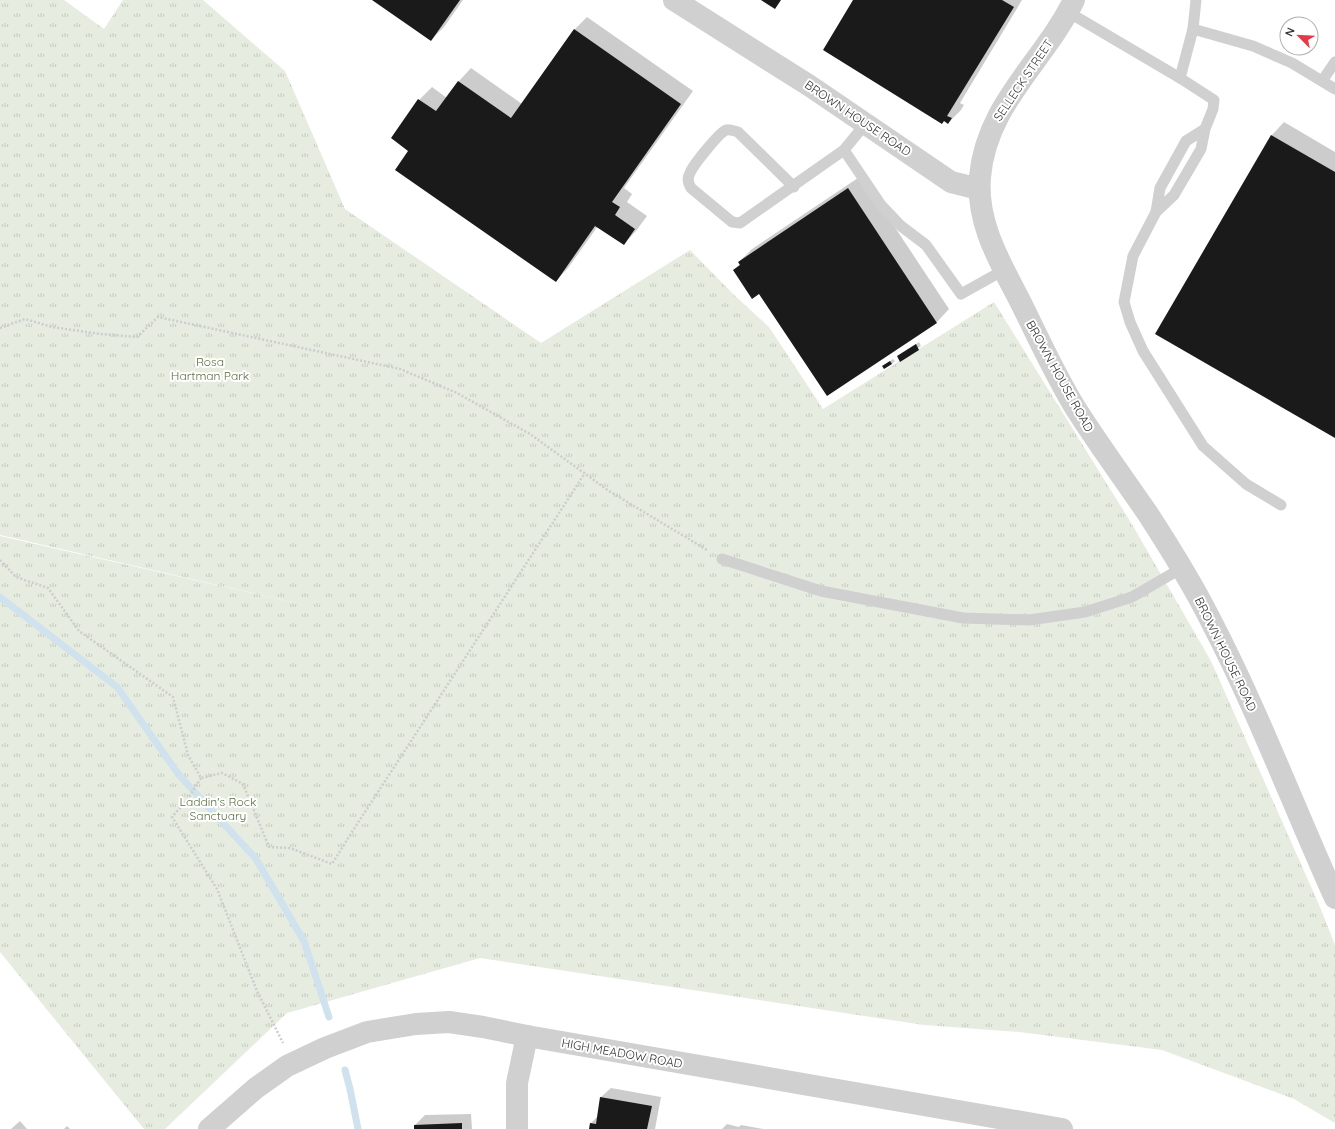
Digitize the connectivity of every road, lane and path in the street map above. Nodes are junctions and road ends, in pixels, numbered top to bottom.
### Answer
1 (674, 0) edge
2 (1196, 0) edge
3 (1071, 6) edge
4 (1193, 29) junction
5 (1335, 62) edge
6 (1180, 78) junction
7 (1322, 81) junction
8 (1335, 89) edge
9 (866, 123) junction
10 (1205, 128) junction
11 (844, 150) junction
12 (794, 187) junction
13 (980, 189) junction
14 (1156, 212) junction
15 (1004, 270) junction
16 (0, 328) edge
17 (585, 473) junction
18 (1281, 505) dead end
19 (722, 559) joint
20 (0, 560) edge
21 (1182, 568) junction
22 (201, 778) junction
23 (1335, 898) edge
24 (527, 1036) junction
25 (293, 1063) junction
26 (209, 1129) edge
27 (517, 1129) edge
28 (1062, 1129) edge

1 - 9 street, BROWN HOUSE ROAD
2 - 4 lane
3 - 6 lane
3 - 13 street, SELLECK STREET
4 - 6 lane
4 - 7 lane
5 - 7 lane
6 - 10 lane
7 - 8 lane
9 - 11 lane
9 - 13 street, BROWN HOUSE ROAD
10 - 14 lane
10 - 14 lane
11 - 12 lane
11 - 15 lane
12 - 12 lane
13 - 15 street, BROWN HOUSE ROAD
14 - 18 lane
15 - 21 street, BROWN HOUSE ROAD
16 - 17 path
17 - 19 path
17 - 22 path
19 - 21 lane
20 - 22 path
21 - 23 street, BROWN HOUSE ROAD
22 - 25 path
24 - 25 street, HIGH MEADOW ROAD
24 - 27 street
24 - 28 street, HIGH MEADOW ROAD
25 - 26 street, HIGH MEADOW ROAD

